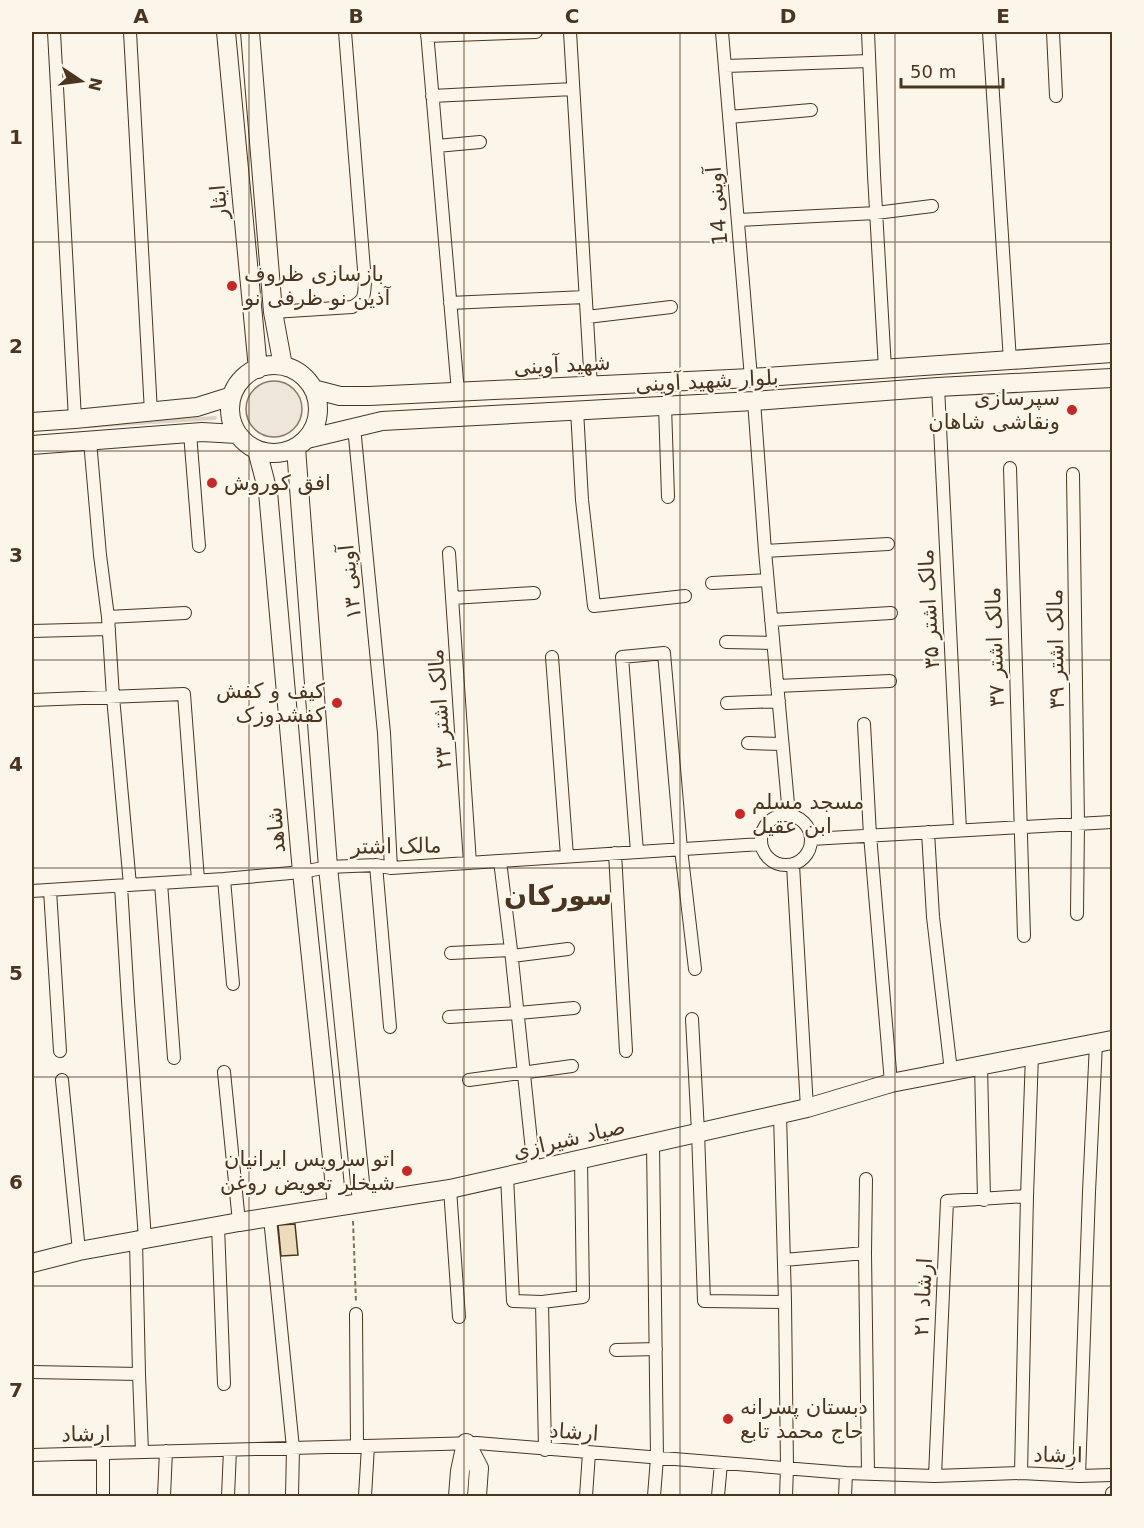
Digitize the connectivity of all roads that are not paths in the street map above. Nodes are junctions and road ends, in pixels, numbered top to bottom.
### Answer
1 (54, 32) edge
2 (130, 32) edge
3 (226, 32) edge
4 (250, 32) edge
5 (345, 32) edge
6 (536, 32) edge
7 (570, 32) edge
8 (722, 32) edge
9 (868, 32) edge
10 (989, 32) edge
11 (1053, 32) edge
12 (427, 34) edge
13 (869, 61) junction
14 (725, 66) junction
15 (573, 89) junction
16 (432, 96) junction
17 (1056, 96) dead end
18 (811, 110) dead end
19 (729, 117) junction
20 (480, 142) dead end
21 (437, 146) junction
22 (932, 206) dead end
23 (876, 213) junction
24 (738, 220) junction
25 (585, 297) junction
26 (450, 303) junction
27 (670, 307) dead end
28 (273, 312) junction
29 (587, 318) junction
30 (1113, 353) edge
31 (1010, 361) junction
32 (283, 366) junction
33 (258, 369) junction
34 (885, 369) junction
35 (752, 378) junction
36 (1113, 378) edge
37 (591, 386) junction
38 (938, 387) junction
39 (313, 389) junction
40 (458, 392) junction
41 (232, 396) junction
42 (754, 401) junction
43 (665, 406) junction
44 (577, 410) junction
45 (151, 412) junction
46 (75, 419) junction
47 (32, 422) edge
48 (354, 428) junction
49 (190, 433) junction
50 (237, 434) junction
51 (90, 441) junction
52 (301, 443) junction
53 (32, 445) edge
54 (257, 450) junction
55 (1010, 468) dead end
56 (1073, 474) dead end
57 (668, 497) dead end
58 (888, 544) dead end
59 (199, 546) dead end
60 (765, 551) junction
61 (449, 553) dead end
62 (767, 580) junction
63 (712, 583) dead end
64 (534, 593) dead end
65 (684, 596) dead end
66 (452, 598) junction
67 (185, 613) dead end
68 (891, 613) dead end
69 (771, 620) junction
70 (109, 623) junction
71 (32, 631) edge
72 (726, 642) dead end
73 (773, 643) junction
74 (552, 657) dead end
75 (890, 681) dead end
76 (777, 686) junction
77 (113, 697) junction
78 (32, 700) edge
79 (778, 701) junction
80 (727, 703) dead end
81 (864, 724) dead end
82 (748, 744) dead end
83 (782, 744) junction
84 (789, 815) junction
85 (1113, 822) edge
86 (1078, 823) junction
87 (1020, 826) junction
88 (960, 830) junction
89 (928, 832) junction
90 (870, 835) junction
91 (812, 838) junction
92 (761, 844) junction
93 (681, 849) junction
94 (637, 852) junction
95 (615, 853) junction
96 (567, 856) junction
97 (500, 861) junction
98 (470, 863) junction
99 (376, 865) junction
100 (793, 865) junction
101 (328, 867) junction
102 (391, 868) junction
103 (302, 872) junction
104 (224, 879) junction
105 (198, 880) junction
106 (161, 883) junction
107 (126, 885) junction
108 (50, 890) junction
109 (32, 891) edge
110 (1077, 914) dead end
111 (1024, 936) dead end
112 (568, 949) dead end
113 (451, 953) dead end
114 (511, 953) junction
115 (695, 969) dead end
116 (233, 984) dead end
117 (574, 1008) dead end
118 (518, 1013) junction
119 (449, 1017) dead end
120 (692, 1019) dead end
121 (390, 1027) dead end
122 (1104, 1041) edge
123 (60, 1051) dead end
124 (626, 1051) dead end
125 (1032, 1055) junction
126 (174, 1058) dead end
127 (981, 1065) junction
128 (572, 1066) dead end
129 (951, 1071) junction
130 (224, 1072) dead end
131 (524, 1072) junction
132 (62, 1080) dead end
133 (469, 1080) dead end
134 (891, 1083) junction
135 (807, 1108) junction
136 (780, 1114) junction
137 (698, 1132) junction
138 (653, 1143) junction
139 (581, 1159) junction
140 (534, 1170) junction
141 (507, 1176) junction
142 (866, 1179) dead end
143 (450, 1189) junction
144 (1027, 1196) junction
145 (984, 1200) junction
146 (351, 1204) junction
147 (270, 1218) junction
148 (239, 1222) junction
149 (218, 1226) junction
150 (141, 1240) junction
151 (80, 1251) junction
152 (865, 1253) junction
153 (784, 1260) junction
154 (32, 1263) edge
155 (542, 1302) junction
156 (785, 1302) junction
157 (356, 1314) road end
158 (459, 1317) dead end
159 (656, 1349) junction
160 (616, 1350) dead end
161 (32, 1372) edge
162 (139, 1374) junction
163 (224, 1384) dead end
164 (466, 1443) junction
165 (362, 1446) junction
166 (293, 1448) junction
167 (230, 1450) junction
168 (545, 1450) junction
169 (166, 1451) junction
170 (142, 1452) junction
171 (589, 1452) junction
172 (103, 1453) junction
173 (32, 1455) edge
174 (657, 1458) junction
175 (721, 1463) junction
176 (787, 1468) junction
177 (846, 1473) junction
178 (868, 1473) junction
179 (1022, 1473) junction
180 (1113, 1475) edge
181 (935, 1476) junction
182 (1079, 1476) junction
183 (103, 1497) edge
184 (164, 1497) edge
185 (228, 1497) edge
186 (292, 1497) edge
187 (365, 1497) edge
188 (458, 1497) edge
189 (477, 1497) edge
190 (586, 1497) edge
191 (654, 1497) edge
192 (718, 1497) edge
193 (786, 1497) edge
194 (845, 1497) edge

1 - 46 street
2 - 45 street
3 - 33 street, ایثار
4 - 28 street
5 - 28 street
6 - 12 street
7 - 15 street
8 - 14 street, آوینی 14
9 - 13 street
10 - 31 street
11 - 17 street
12 - 16 street
13 - 14 street
13 - 23 street
14 - 19 street, آوینی 14
15 - 16 street
15 - 25 street
16 - 21 street
18 - 19 street
19 - 24 street, آوینی 14
20 - 21 street
21 - 26 street
22 - 23 street
23 - 24 street
23 - 34 street
24 - 35 street, آوینی 14
25 - 26 street
25 - 29 street
26 - 40 street
27 - 29 street
28 - 32 street
29 - 37 street
30 - 31 street
31 - 34 street
32 - 33 street
32 - 39 street
33 - 41 street
34 - 35 street, شهید آوینی
35 - 37 street, شهید آوینی
36 - 38 street, بلوار شهید آوینی
37 - 40 street, شهید آوینی
38 - 42 street, بلوار شهید آوینی
38 - 88 street, مالک اشتر ۳۵
39 - 40 street, شهید آوینی
39 - 52 street
41 - 45 street
41 - 50 street
42 - 43 street, بلوار شهید آوینی
42 - 60 street
43 - 44 street, بلوار شهید آوینی
43 - 57 street
44 - 48 street, بلوار شهید آوینی
44 - 65 street
45 - 46 street
46 - 47 street
48 - 52 street, بلوار شهید آوینی
48 - 102 street, آوینی ۱۳
49 - 50 street
49 - 51 street
49 - 59 street
50 - 54 street
51 - 53 street
51 - 70 street
52 - 54 street
52 - 101 street
54 - 103 street, شاهد
55 - 87 street, مالک اشتر ۳۷
56 - 86 street, مالک اشتر ۳۹
58 - 60 street
60 - 62 street
61 - 66 street, مالک اشتر ۲۳
62 - 63 street
62 - 69 street
64 - 66 street
66 - 98 street, مالک اشتر ۲۳
67 - 70 street
68 - 69 street
69 - 73 street
70 - 71 street
70 - 77 street
72 - 73 street
73 - 76 street
74 - 96 street
75 - 76 street
76 - 79 street
77 - 78 street
77 - 105 street
77 - 107 street
79 - 80 street
79 - 83 street
81 - 90 street
82 - 83 street
83 - 84 street
84 - 91 street
84 - 92 street
85 - 86 street
86 - 87 street
86 - 110 street, مالک اشتر ۳۹
87 - 88 street
87 - 111 street, مالک اشتر ۳۷
88 - 89 street
89 - 90 street
89 - 129 street
90 - 91 street
90 - 134 street
91 - 100 street
92 - 93 street, مالک اشتر
92 - 100 street
93 - 94 street, مالک اشتر
93 - 94 street
93 - 115 street
94 - 95 street, مالک اشتر
95 - 96 street, مالک اشتر
95 - 124 street
96 - 97 street, مالک اشتر
97 - 98 street, مالک اشتر
97 - 114 street
98 - 102 street, مالک اشتر
99 - 101 street, مالک اشتر
99 - 102 street, مالک اشتر
99 - 121 street
100 - 135 street
101 - 103 street, مالک اشتر
101 - 146 street
103 - 104 street, مالک اشتر
103 - 146 street, شاهد
104 - 105 street, مالک اشتر
104 - 116 street
105 - 106 street, مالک اشتر
106 - 107 street, مالک اشتر
106 - 126 street
107 - 108 street, مالک اشتر
107 - 150 street
108 - 109 street, مالک اشتر
108 - 123 street
112 - 114 street
113 - 114 street
114 - 118 street
117 - 118 street
118 - 119 street
118 - 131 street
120 - 137 street
122 - 125 street, صیاد شیرازی
122 - 182 street
125 - 127 street, صیاد شیرازی
125 - 144 street
127 - 129 street, صیاد شیرازی
127 - 145 street
128 - 131 street
129 - 134 street, صیاد شیرازی
130 - 148 street
131 - 133 street
131 - 140 street
132 - 151 street
134 - 135 street, صیاد شیرازی
135 - 136 street, صیاد شیرازی
136 - 137 street, صیاد شیرازی
136 - 153 street
137 - 138 street, صیاد شیرازی
137 - 156 street
138 - 139 street, صیاد شیرازی
138 - 159 street
139 - 140 street, صیاد شیرازی
139 - 155 street
140 - 141 street, صیاد شیرازی
141 - 143 street, صیاد شیرازی
141 - 155 street
142 - 152 street
143 - 146 street, صیاد شیرازی
143 - 158 street
144 - 145 street, ارشاد ۲۱
144 - 179 street
145 - 181 street, ارشاد ۲۱
146 - 147 street, صیاد شیرازی
147 - 148 street, صیاد شیرازی
147 - 166 street
148 - 149 street, صیاد شیرازی
149 - 150 street, صیاد شیرازی
149 - 163 street
150 - 151 street, صیاد شیرازی
150 - 162 street
151 - 154 street, صیاد شیرازی
152 - 153 street
152 - 178 street
153 - 156 street
155 - 168 street
156 - 176 street
157 - 165 street
159 - 160 street
159 - 174 street
161 - 162 street
162 - 170 street
164 - 165 street, ارشاد
164 - 168 street, ارشاد
164 - 188 street
164 - 189 street
165 - 166 street, ارشاد
165 - 187 street
166 - 167 street, ارشاد
166 - 186 street
167 - 169 street, ارشاد
167 - 185 street
168 - 171 street, ارشاد
169 - 170 street, ارشاد
169 - 184 street
170 - 172 street, ارشاد
171 - 174 street, ارشاد
171 - 190 street
172 - 173 street, ارشاد
172 - 183 street
174 - 175 street, ارشاد
174 - 191 street
175 - 176 street, ارشاد
175 - 192 street
176 - 177 street, ارشاد
176 - 193 street
177 - 178 street, ارشاد
177 - 194 street
178 - 181 street, ارشاد
179 - 181 street, ارشاد
179 - 182 street, ارشاد
180 - 182 street, ارشاد

